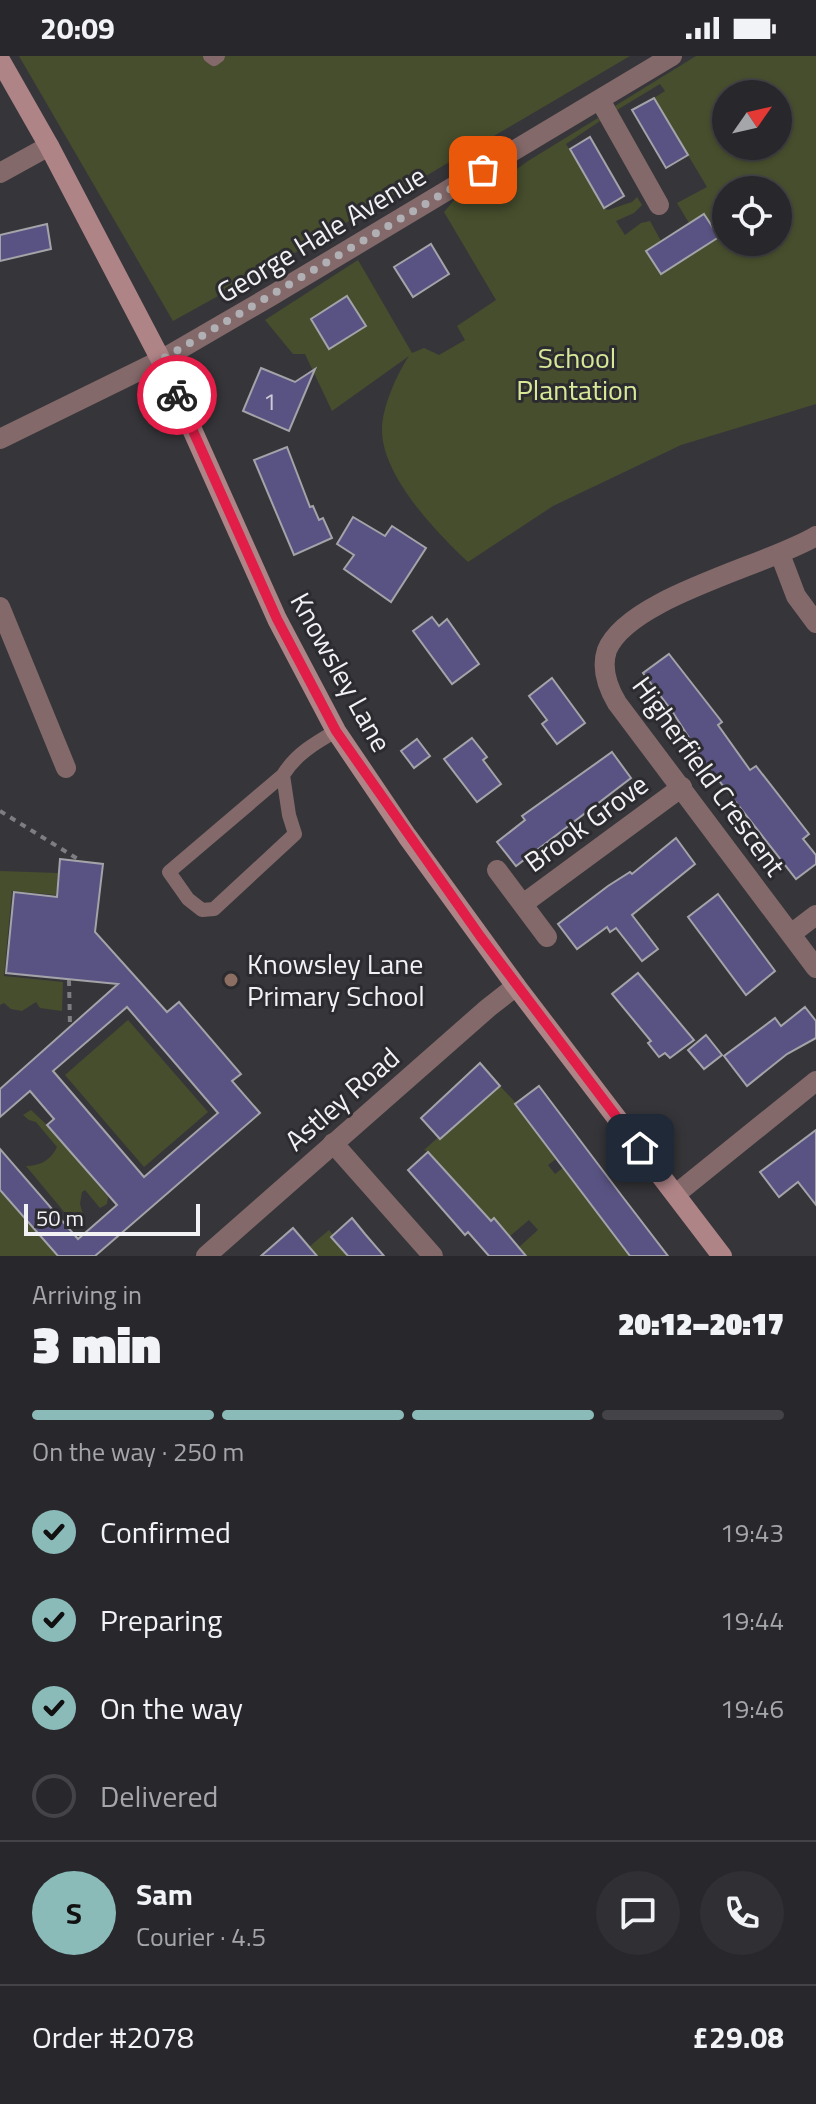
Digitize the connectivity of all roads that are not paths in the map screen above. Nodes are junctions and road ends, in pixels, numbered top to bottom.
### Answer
1 (210, 56) edge
2 (218, 56) edge
3 (672, 56) edge
4 (0, 60) edge
5 (600, 100) junction
6 (49, 146) junction
7 (0, 173) edge
8 (659, 205) dead end
9 (161, 360) junction
10 (0, 439) edge
11 (816, 536) edge
12 (780, 554) junction
13 (0, 607) edge
14 (816, 623) edge
15 (8, 651) edge
16 (336, 731) junction
17 (66, 768) dead end
18 (283, 775) junction
19 (682, 787) junction
20 (497, 870) dead end
21 (523, 904) junction
22 (816, 915) edge
23 (791, 934) junction
24 (547, 937) dead end
25 (816, 968) edge
26 (516, 986) junction
27 (816, 1081) edge
28 (333, 1143) junction
29 (676, 1194) junction
30 (206, 1256) edge
31 (433, 1256) edge
32 (722, 1256) edge

1 - 2 lane
3 - 5 street, George Hale Avenue
4 - 6 main road, Knowsley Lane
5 - 8 street
5 - 9 street, George Hale Avenue
6 - 7 street
6 - 9 main road, Knowsley Lane
9 - 10 street, George Hale Avenue
9 - 16 main road, Knowsley Lane
11 - 12 street, Higherfield Crescent
12 - 14 street
12 - 19 street, Higherfield Crescent
13 - 15 street
15 - 17 street
16 - 18 lane
16 - 26 main road, Knowsley Lane
18 - 18 lane
19 - 21 street, Brook Grove
19 - 23 street, Higherfield Crescent
20 - 21 street, Brook Grove
21 - 24 street, Brook Grove
22 - 23 street
23 - 25 street, Higherfield Crescent
26 - 28 street, Astley Road
26 - 29 main road, Knowsley Lane
27 - 29 street
28 - 30 street, Astley Road
28 - 31 street
29 - 32 main road, Knowsley Lane

